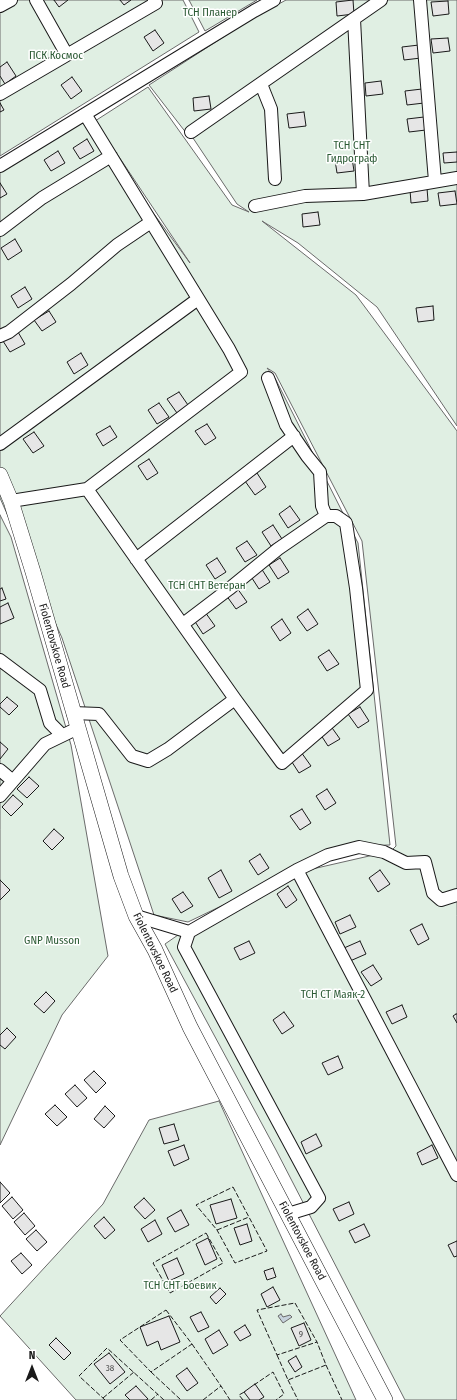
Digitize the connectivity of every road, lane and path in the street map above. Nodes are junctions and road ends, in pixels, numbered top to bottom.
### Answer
1 (11, 0) edge
2 (36, 0) edge
3 (154, 0) edge
4 (274, 0) edge
5 (381, 0) edge
6 (420, 0) edge
7 (0, 6) edge
8 (354, 19) junction
9 (67, 55) junction
10 (261, 84) junction
11 (0, 94) edge
12 (85, 114) junction
13 (191, 132) dead end
14 (111, 156) junction
15 (0, 166) edge
16 (457, 178) edge
17 (275, 179) dead end
18 (435, 181) junction
19 (363, 194) junction
20 (255, 206) dead end
21 (151, 222) junction
22 (0, 230) edge
23 (198, 299) junction
24 (0, 336) edge
25 (268, 378) dead end
26 (294, 436) junction
27 (0, 444) edge
28 (0, 475) edge
29 (87, 489) junction
30 (12, 501) junction
31 (326, 516) junction
32 (136, 559) junction
33 (183, 624) junction
34 (0, 660) edge
35 (235, 699) junction
36 (76, 720) junction
37 (62, 735) junction
38 (0, 770) edge
39 (14, 781) junction
40 (0, 796) edge
41 (297, 870) junction
42 (457, 895) edge
43 (136, 916) junction
44 (189, 932) junction
45 (457, 1175) edge
46 (288, 1214) junction
47 (385, 1400) edge

1 - 7 street
2 - 9 street
3 - 9 street
4 - 12 street
5 - 8 street
6 - 18 street
8 - 10 street
8 - 19 street
9 - 11 street
10 - 13 street
10 - 17 street
12 - 14 street
12 - 15 street
14 - 21 street
14 - 22 street
16 - 18 street
18 - 19 street
19 - 20 street
21 - 23 street
21 - 24 street
23 - 27 street
23 - 29 street
25 - 26 street
26 - 31 street
26 - 32 street
28 - 30 main road, Fiolentovskoe Road
29 - 30 street
29 - 32 street
30 - 36 main road, Fiolentovskoe Road
31 - 33 street
31 - 35 street
32 - 33 street
33 - 35 street
34 - 37 street
35 - 36 street
36 - 37 street
36 - 43 main road, Fiolentovskoe Road
37 - 39 street
38 - 39 street
39 - 40 street
41 - 42 street
41 - 44 street
41 - 45 street
43 - 44 street
43 - 46 main road, Fiolentovskoe Road
44 - 46 street
46 - 47 main road, Fiolentovskoe Road

